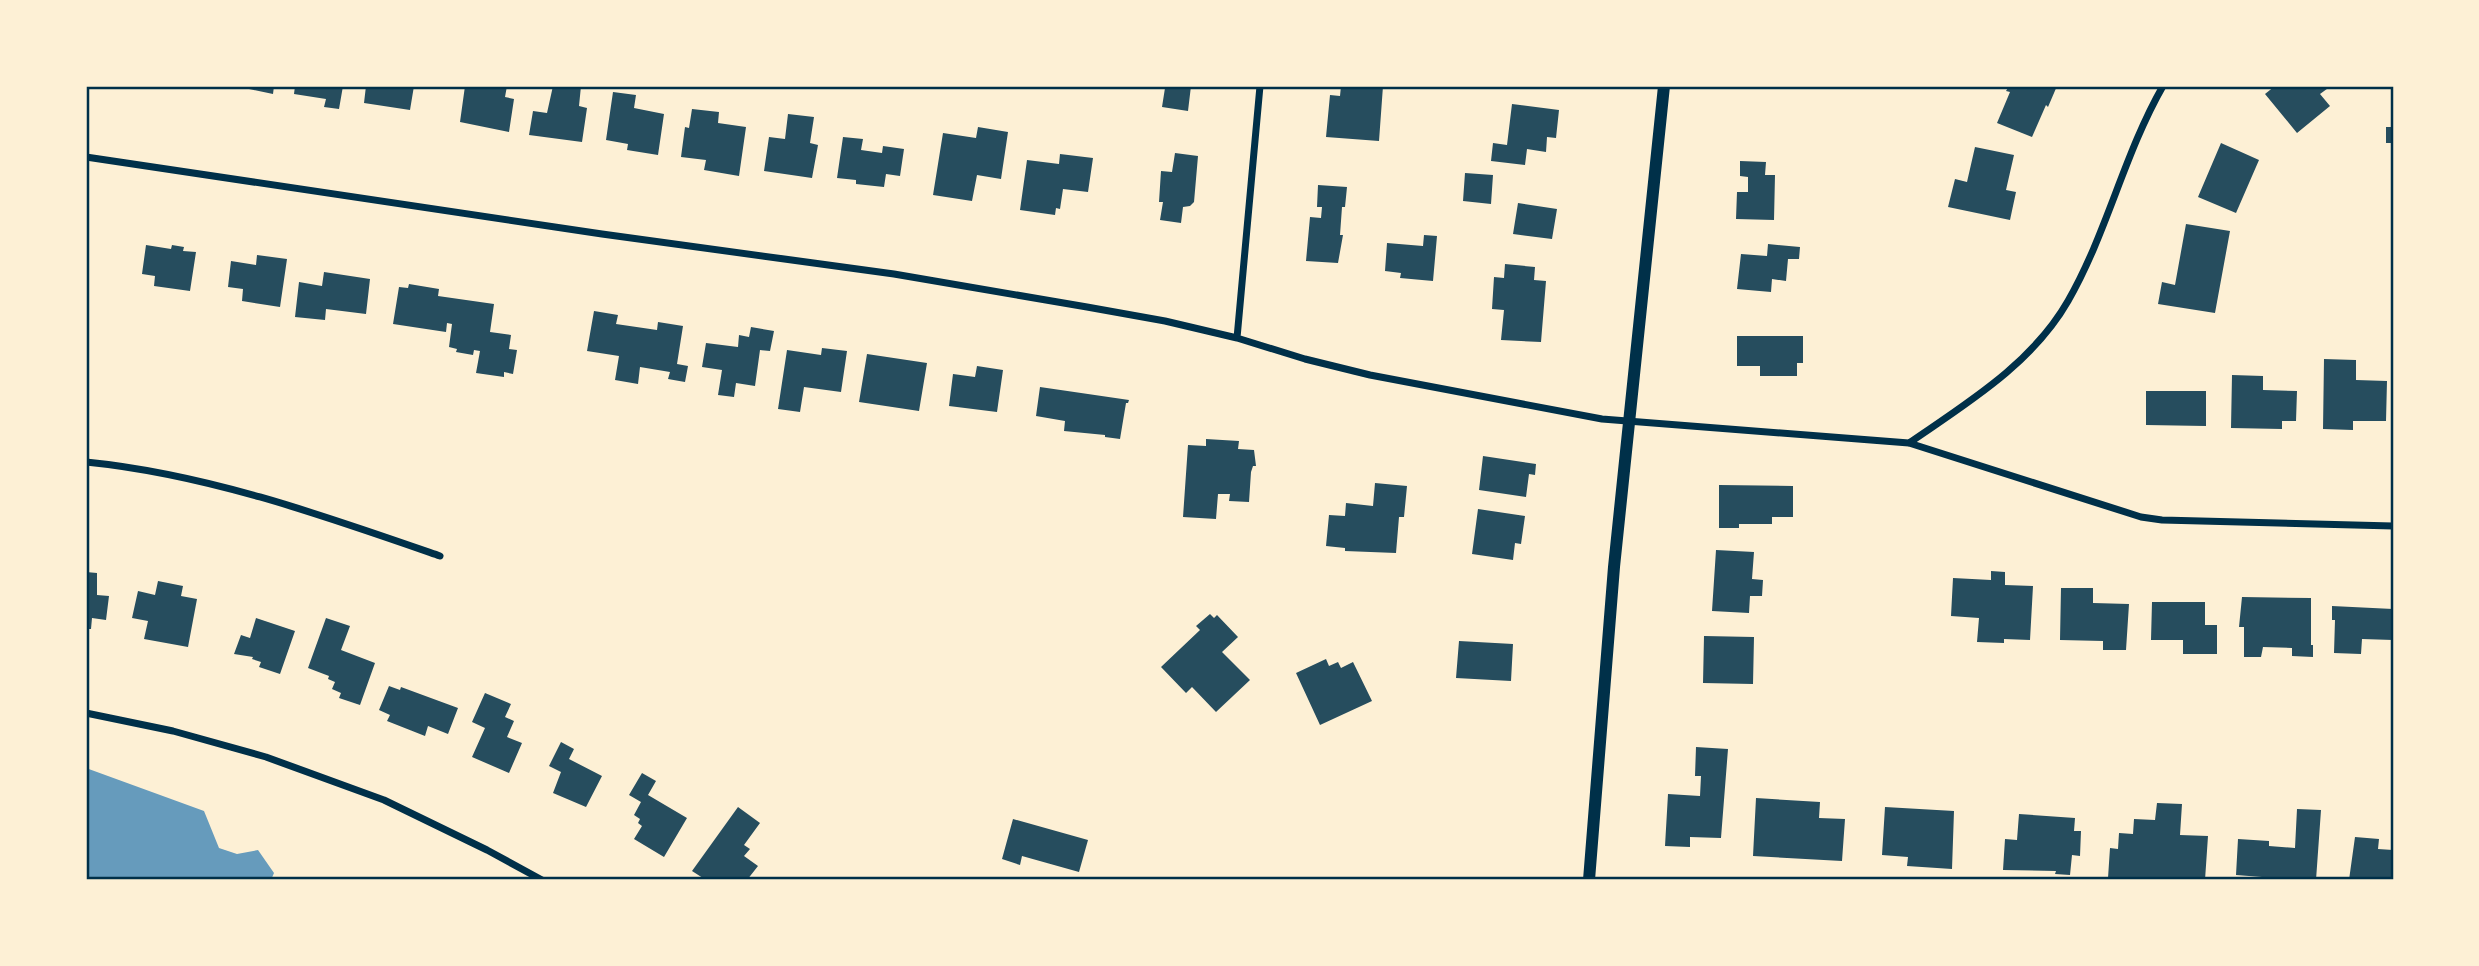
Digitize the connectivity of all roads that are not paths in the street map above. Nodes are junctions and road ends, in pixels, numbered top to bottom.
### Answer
1 (1259, 86) edge
2 (1664, 86) edge
3 (2163, 86) edge
4 (86, 157) edge
5 (1237, 338) junction
6 (1630, 422) junction
7 (1909, 443) junction
8 (86, 462) edge
9 (2393, 526) edge
10 (440, 556) dead end
11 (86, 713) edge
12 (542, 880) edge
13 (1589, 880) edge

1 - 5 street
2 - 6 street
3 - 7 street
4 - 5 street
5 - 6 street
6 - 7 street
6 - 13 street
7 - 9 street
8 - 10 street
11 - 12 street

